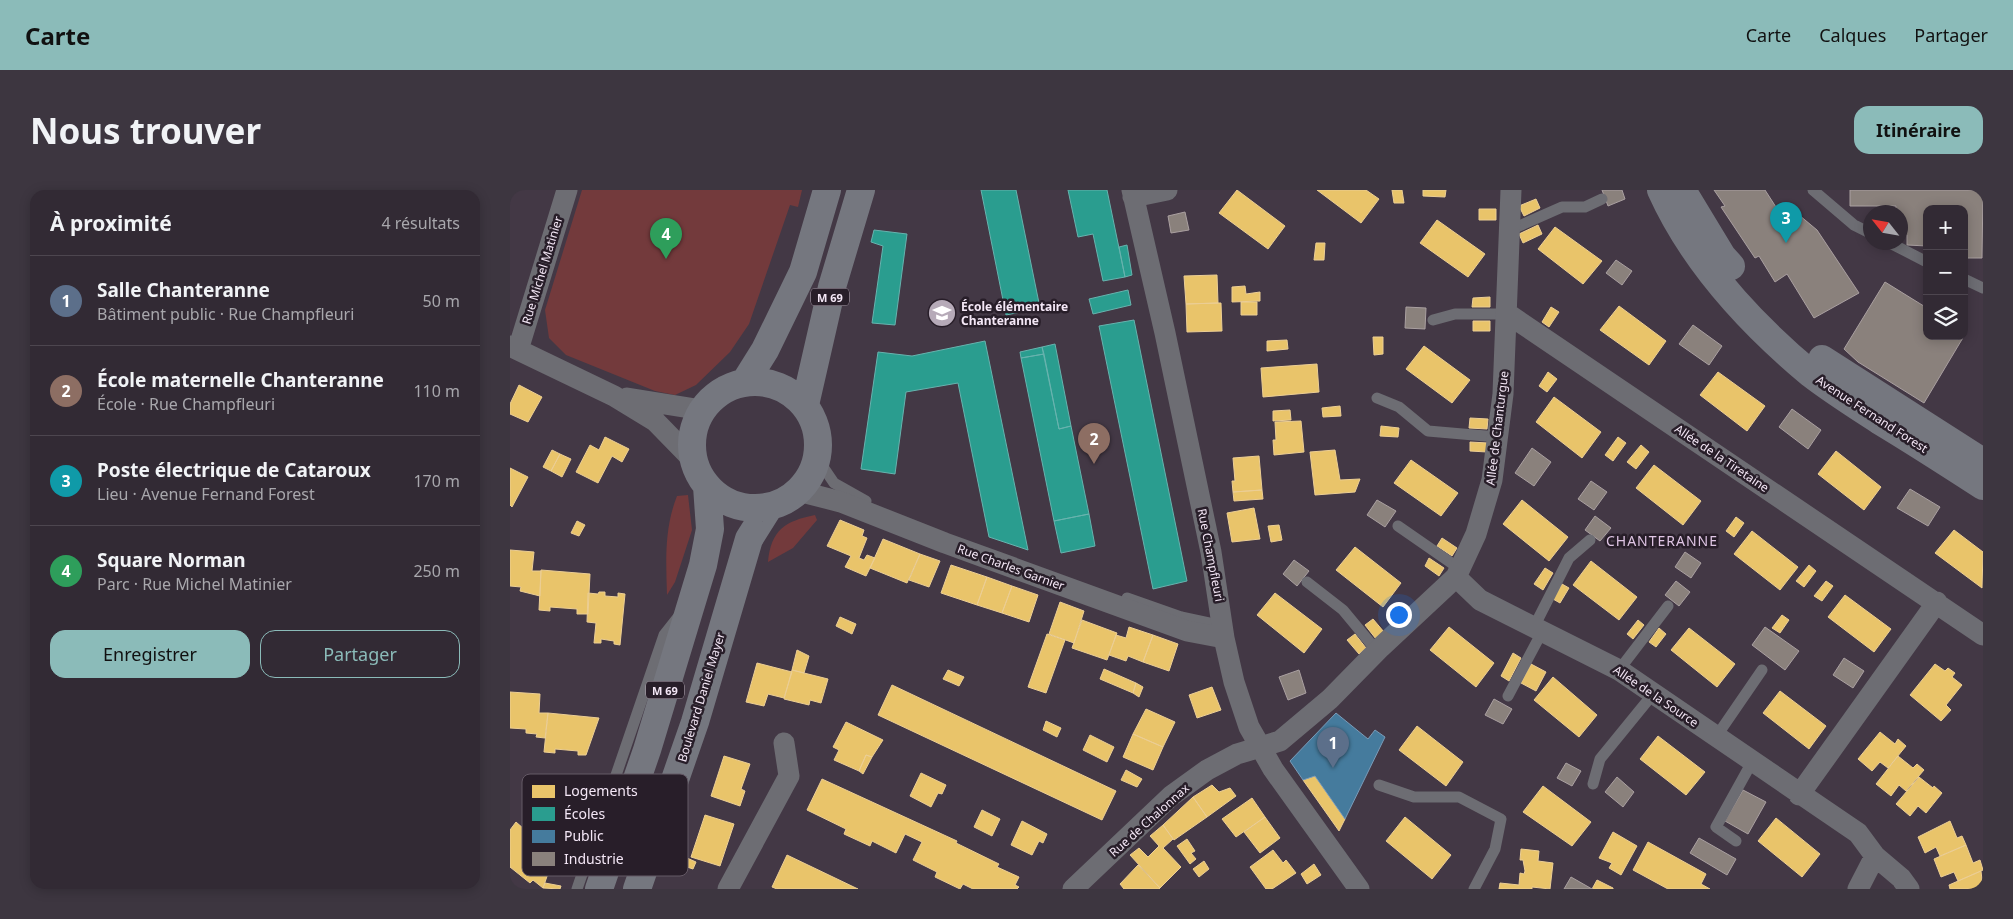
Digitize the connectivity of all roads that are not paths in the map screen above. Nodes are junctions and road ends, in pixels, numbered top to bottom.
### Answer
1 (567, 190) edge
2 (827, 190) edge
3 (861, 190) edge
4 (1167, 190) edge
5 (1511, 190) edge
6 (1661, 190) edge
7 (1682, 190) edge
8 (1813, 190) edge
9 (1132, 194) edge
10 (1602, 199) dead end
11 (1510, 230) junction
12 (1863, 230) edge
13 (1904, 250) edge
14 (1923, 260) edge
15 (1968, 281) edge
16 (1983, 288) edge
17 (1508, 314) junction
18 (1433, 320) dead end
19 (513, 349) edge
20 (746, 382) junction
21 (614, 396) junction
22 (1377, 398) dead end
23 (805, 405) junction
24 (702, 410) junction
25 (1497, 436) junction
26 (817, 458) junction
27 (694, 461) junction
28 (1983, 462) edge
29 (707, 486) junction
30 (1983, 486) edge
31 (798, 491) junction
32 (769, 507) junction
33 (1398, 526) dead end
34 (1590, 540) dead end
35 (1458, 573) junction
36 (1307, 582) dead end
37 (692, 600) junction
38 (1937, 602) junction
39 (1668, 606) dead end
40 (1538, 629) junction
41 (1224, 632) junction
42 (1983, 635) edge
43 (1377, 651) junction
44 (1619, 670) junction
45 (1762, 670) dead end
46 (1653, 694) junction
47 (1508, 696) dead end
48 (1716, 737) junction
49 (784, 743) dead end
50 (1259, 747) junction
51 (1752, 762) junction
52 (616, 774) edge
53 (639, 774) edge
54 (677, 774) edge
55 (1593, 784) dead end
56 (1379, 785) dead end
57 (1799, 795) junction
58 (1736, 841) dead end
59 (1875, 856) junction
60 (581, 876) edge
61 (603, 876) edge
62 (642, 876) edge
63 (1082, 886) edge
64 (577, 889) edge
65 (599, 889) edge
66 (637, 889) edge
67 (728, 889) edge
68 (1359, 889) edge
69 (1474, 889) edge
70 (1858, 889) edge
71 (1909, 889) edge

1 - 19 street, Rue Michel Matinier
2 - 20 main road, M 69
3 - 23 main road, M 69
4 - 9 street
5 - 11 street, Allée de Chanturgue
6 - 30 main road, Avenue Fernand Forest
7 - 28 main road, Avenue Fernand Forest
8 - 12 lane
9 - 41 street, Rue Champfleuri
10 - 11 lane
11 - 17 street, Allée de Chanturgue
13 - 14 lane
15 - 16 lane
17 - 18 lane
17 - 25 street, Allée de Chanturgue
17 - 38 street, Allée de la Tiretaine
19 - 21 street
20 - 23 main road
20 - 24 main road
21 - 24 street
21 - 27 street
22 - 25 lane
23 - 26 main road
24 - 27 main road
25 - 35 street, Allée de Chanturgue
26 - 31 main road
26 - 41 lane
27 - 29 main road
29 - 32 main road
29 - 37 main road, M 69
31 - 32 main road
31 - 41 street, Rue Charles Garnier
32 - 54 main road, Boulevard Daniel Mayer / M 69
33 - 35 lane
34 - 40 lane
35 - 40 street, Allée de la Source
35 - 43 street, Allée de Chanturgue
36 - 43 lane
37 - 52 lane
37 - 53 main road, M 69
38 - 42 street, Allée de la Tiretaine
38 - 57 street
39 - 44 lane
40 - 44 street, Allée de la Source
40 - 47 lane
41 - 50 street, Rue Champfleuri
43 - 50 street, Allée de Chanturgue
44 - 46 street, Allée de la Source
45 - 48 lane
46 - 48 street, Allée de la Source
46 - 55 lane
48 - 51 street, Allée de la Source
49 - 67 street
50 - 63 street, Rue de Chalonnax
50 - 68 street, Rue Champfleuri
51 - 57 street, Allée de la Source
51 - 58 lane
56 - 69 lane
57 - 59 street, Allée de la Source
59 - 70 street
59 - 71 street, Allée de la Source
60 - 64 lane
61 - 65 main road, M 69
62 - 66 main road, Boulevard Daniel Mayer / M 69

